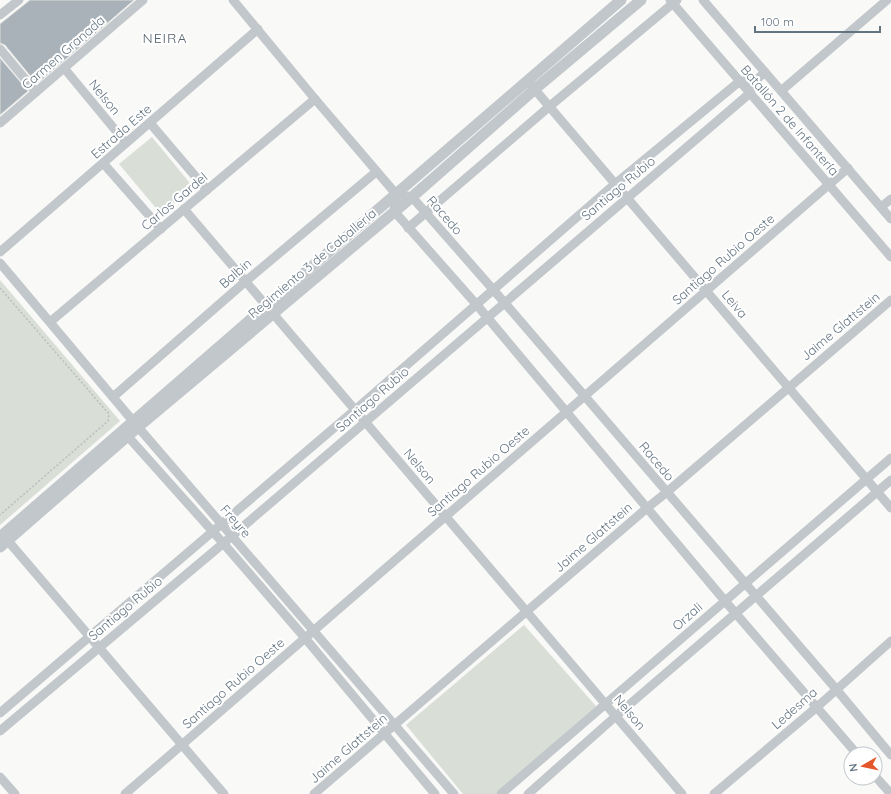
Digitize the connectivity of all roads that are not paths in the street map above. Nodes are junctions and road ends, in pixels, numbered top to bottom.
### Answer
1 (19, 0) edge
2 (142, 0) edge
3 (233, 0) edge
4 (621, 0) edge
5 (641, 0) edge
6 (704, 0) edge
7 (887, 0) edge
8 (673, 1) edge
9 (0, 15) edge
10 (258, 30) junction
11 (0, 49) edge
12 (64, 68) junction
13 (765, 72) junction
14 (528, 80) junction
15 (740, 81) junction
16 (755, 81) junction
17 (535, 89) junction
18 (781, 91) junction
19 (36, 92) junction
20 (749, 94) junction
21 (315, 99) junction
22 (550, 106) junction
23 (0, 123) edge
24 (150, 123) junction
25 (126, 143) junction
26 (103, 163) junction
27 (848, 168) junction
28 (376, 172) junction
29 (615, 184) junction
30 (830, 185) junction
31 (207, 190) junction
32 (396, 194) junction
33 (412, 197) junction
34 (627, 198) junction
35 (891, 199) edge
36 (881, 207) junction
37 (184, 209) junction
38 (394, 211) junction
39 (426, 212) junction
40 (891, 218) edge
41 (161, 228) junction
42 (408, 228) junction
43 (0, 252) edge
44 (891, 257) edge
45 (0, 263) edge
46 (246, 281) junction
47 (493, 289) junction
48 (706, 291) junction
49 (891, 300) edge
50 (504, 302) junction
51 (476, 304) junction
52 (269, 310) junction
53 (486, 317) junction
54 (50, 322) junction
55 (788, 387) junction
56 (585, 396) junction
57 (113, 397) junction
58 (355, 410) junction
59 (567, 412) junction
60 (365, 422) junction
61 (135, 424) junction
62 (125, 433) junction
63 (891, 458) edge
64 (866, 479) junction
65 (891, 480) edge
66 (667, 492) junction
67 (877, 492) junction
68 (647, 508) junction
69 (891, 508) edge
70 (446, 516) junction
71 (222, 524) junction
72 (212, 532) junction
73 (232, 536) junction
74 (3, 539) edge
75 (223, 543) junction
76 (745, 583) junction
77 (756, 596) junction
78 (725, 601) junction
79 (527, 611) junction
80 (736, 613) junction
81 (314, 631) junction
82 (89, 636) junction
83 (305, 638) junction
84 (891, 641) edge
85 (99, 647) junction
86 (836, 689) junction
87 (605, 704) junction
88 (817, 707) junction
89 (0, 713) edge
90 (616, 716) junction
91 (394, 725) junction
92 (0, 731) edge
93 (385, 733) junction
94 (182, 744) junction
95 (850, 746) edge
96 (891, 755) edge
97 (0, 777) edge
98 (883, 785) edge
99 (15, 794) edge
100 (125, 794) edge
101 (224, 794) edge
102 (314, 794) edge
103 (436, 794) edge
104 (454, 794) edge
105 (500, 794) edge
106 (528, 794) edge
107 (682, 794) edge
108 (714, 794) edge
109 (891, 794) edge

1 - 9 street
2 - 12 street, Carmen Granada
3 - 10 street
4 - 14 street, Regimiento 3 de Caballería
5 - 17 street, Regimiento 3 de Caballería
6 - 13 street, Batallón 2 de Infantería
7 - 18 street
8 - 15 street, Batallón 2 de Infantería
8 - 22 street
10 - 21 street
10 - 24 street, Estrada Este
11 - 19 street
12 - 19 street, Carmen Granada
12 - 25 street, Nelson
13 - 16 street, Santiago Rubio
13 - 18 street, Batallón 2 de Infantería
14 - 17 street, Leiva
14 - 32 street, Regimiento 3 de Caballería
15 - 16 street
15 - 20 street, Batallón 2 de Infantería
15 - 29 street, Santiago Rubio
16 - 20 street, Santiago Rubio
17 - 22 street, Leiva
17 - 33 street, Regimiento 3 de Caballería
18 - 27 street, Batallón 2 de Infantería
19 - 23 street, Carmen Granada
20 - 30 street, Batallón 2 de Infantería
20 - 34 street, Santiago Rubio
21 - 28 street
21 - 31 street, Carlos Gardel
22 - 29 street, Leiva
22 - 39 street
24 - 25 street, Estrada Este
24 - 31 street
25 - 26 street, Estrada Este
26 - 41 street
26 - 43 street, Estrada Este
27 - 30 street, Santiago Rubio Oeste
27 - 36 street, Batallón 2 de Infantería
28 - 32 street
28 - 46 street, Balbin
29 - 34 street, Leiva
29 - 47 street, Santiago Rubio
30 - 44 street, Batallón 2 de Infantería
30 - 48 street, Santiago Rubio Oeste
31 - 37 street, Carlos Gardel
32 - 33 street, Racedo
32 - 38 street
32 - 52 street, Regimiento 3 de Caballería
33 - 38 street, Regimiento 3 de Caballería
33 - 39 street, Racedo
34 - 48 street, Leiva
34 - 50 street, Santiago Rubio
35 - 36 street
36 - 40 street, Batallón 2 de Infantería
37 - 41 street, Carlos Gardel
37 - 46 street, Nelson
38 - 42 street
38 - 52 street, Regimiento 3 de Caballería
39 - 42 street
39 - 47 street, Racedo
41 - 54 street, Carlos Gardel
42 - 51 street
45 - 54 street, Freyre
46 - 52 street, Nelson
46 - 57 street, Balbin
47 - 50 street, Racedo
47 - 51 street, Santiago Rubio
48 - 55 street, Leiva
48 - 56 street, Santiago Rubio Oeste
49 - 55 street, Jaime Glattstein
50 - 53 street, Santiago Rubio
50 - 56 street, Racedo
51 - 53 street
51 - 58 street, Santiago Rubio
52 - 58 street, Nelson
52 - 61 street, Regimiento 3 de Caballería
53 - 59 street
53 - 60 street, Santiago Rubio
54 - 57 street, Freyre
55 - 64 street, Leiva
55 - 66 street, Jaime Glattstein
56 - 59 street, Santiago Rubio Oeste
56 - 66 street, Racedo
57 - 61 street, Freyre
58 - 60 street, Nelson
58 - 71 street, Santiago Rubio
59 - 68 street
59 - 70 street, Santiago Rubio Oeste
60 - 70 street, Nelson
60 - 73 street, Santiago Rubio
61 - 62 street, Regimiento 3 de Caballería
61 - 71 street, Freyre
62 - 72 street, Freyre
62 - 74 street, Regimiento 3 de Caballería
63 - 64 street, Orzali
64 - 67 street, Leiva
64 - 76 street, Orzali
65 - 67 street
66 - 68 street, Jaime Glattstein
66 - 76 street, Racedo
67 - 69 street, Leiva
67 - 77 street
68 - 78 street
68 - 79 street, Jaime Glattstein
70 - 79 street, Nelson
70 - 81 street, Santiago Rubio Oeste
71 - 72 street, Santiago Rubio
71 - 73 street, Freyre
72 - 75 street, Freyre
72 - 82 street, Santiago Rubio
73 - 75 street, Santiago Rubio
73 - 81 street, Freyre
74 - 82 street
75 - 83 street, Freyre
75 - 85 street, Santiago Rubio
76 - 77 street, Racedo
76 - 78 street, Orzali
77 - 80 street
77 - 86 street, Racedo
78 - 80 street
78 - 87 street, Orzali
79 - 87 street, Nelson
79 - 91 street, Jaime Glattstein
80 - 88 street
80 - 90 street
81 - 83 street, Santiago Rubio Oeste
81 - 91 street, Freyre
82 - 85 street
82 - 89 street, Santiago Rubio
83 - 93 street, Freyre
83 - 94 street, Santiago Rubio Oeste
84 - 86 street, Ledesma
85 - 92 street, Santiago Rubio
85 - 94 street
86 - 88 street, Ledesma
86 - 96 street, Racedo
87 - 90 street, Nelson
87 - 105 street, Orzali
88 - 95 street
88 - 108 street, Ledesma
90 - 106 street
90 - 107 street, Nelson
91 - 93 street, Jaime Glattstein
91 - 104 street, Freyre
93 - 102 street, Jaime Glattstein
93 - 103 street, Freyre
94 - 100 street, Santiago Rubio Oeste
94 - 101 street
97 - 99 street
98 - 109 street

